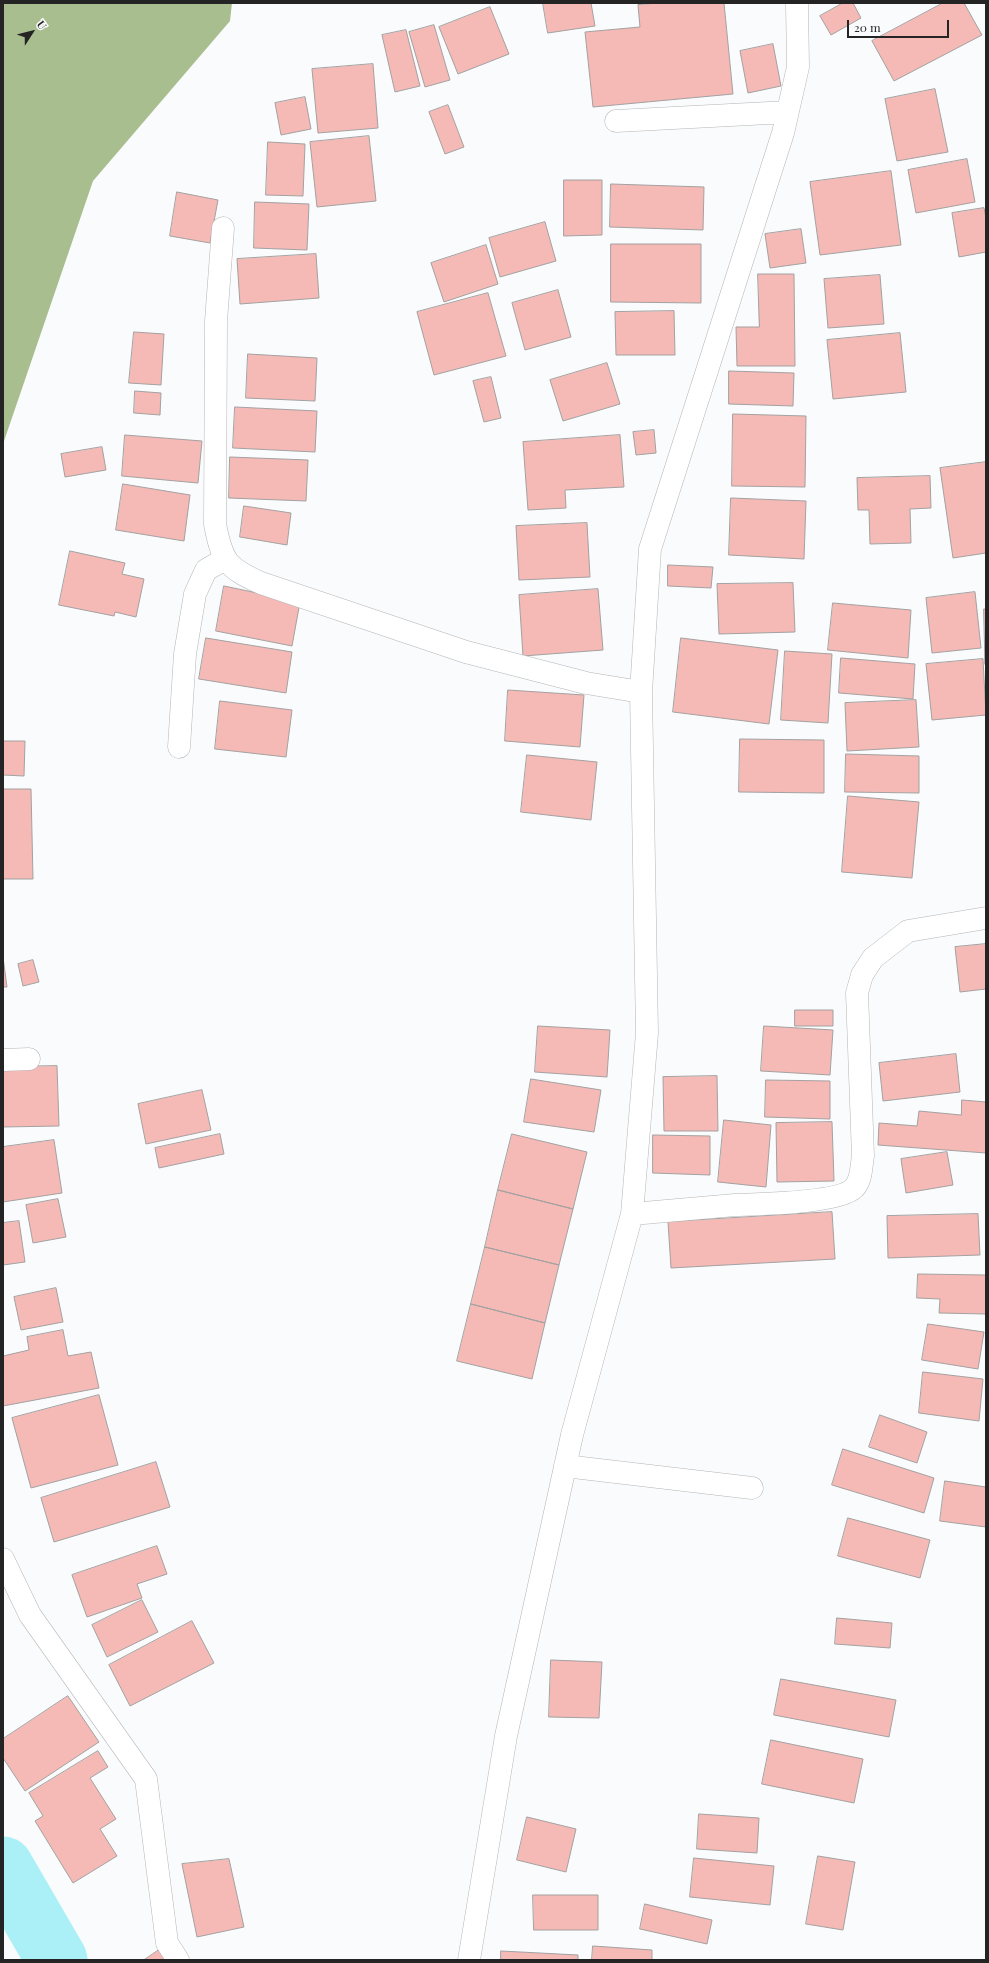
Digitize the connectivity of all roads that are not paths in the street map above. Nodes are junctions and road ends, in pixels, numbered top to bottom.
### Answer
1 (797, 3) edge
2 (788, 112) junction
3 (616, 120) dead end
4 (223, 228) dead end
5 (225, 559) junction
6 (641, 692) junction
7 (179, 747) dead end
8 (986, 918) edge
9 (29, 1059) dead end
10 (3, 1060) edge
11 (632, 1214) junction
12 (565, 1466) junction
13 (752, 1488) dead end
14 (3, 1559) edge
15 (178, 1960) edge
16 (469, 1960) edge

1 - 2 street
2 - 3 street
2 - 6 street
4 - 5 street
5 - 6 street
5 - 7 street
6 - 11 street
8 - 11 street
9 - 10 street
11 - 12 street
12 - 13 street
12 - 16 street
14 - 15 street

